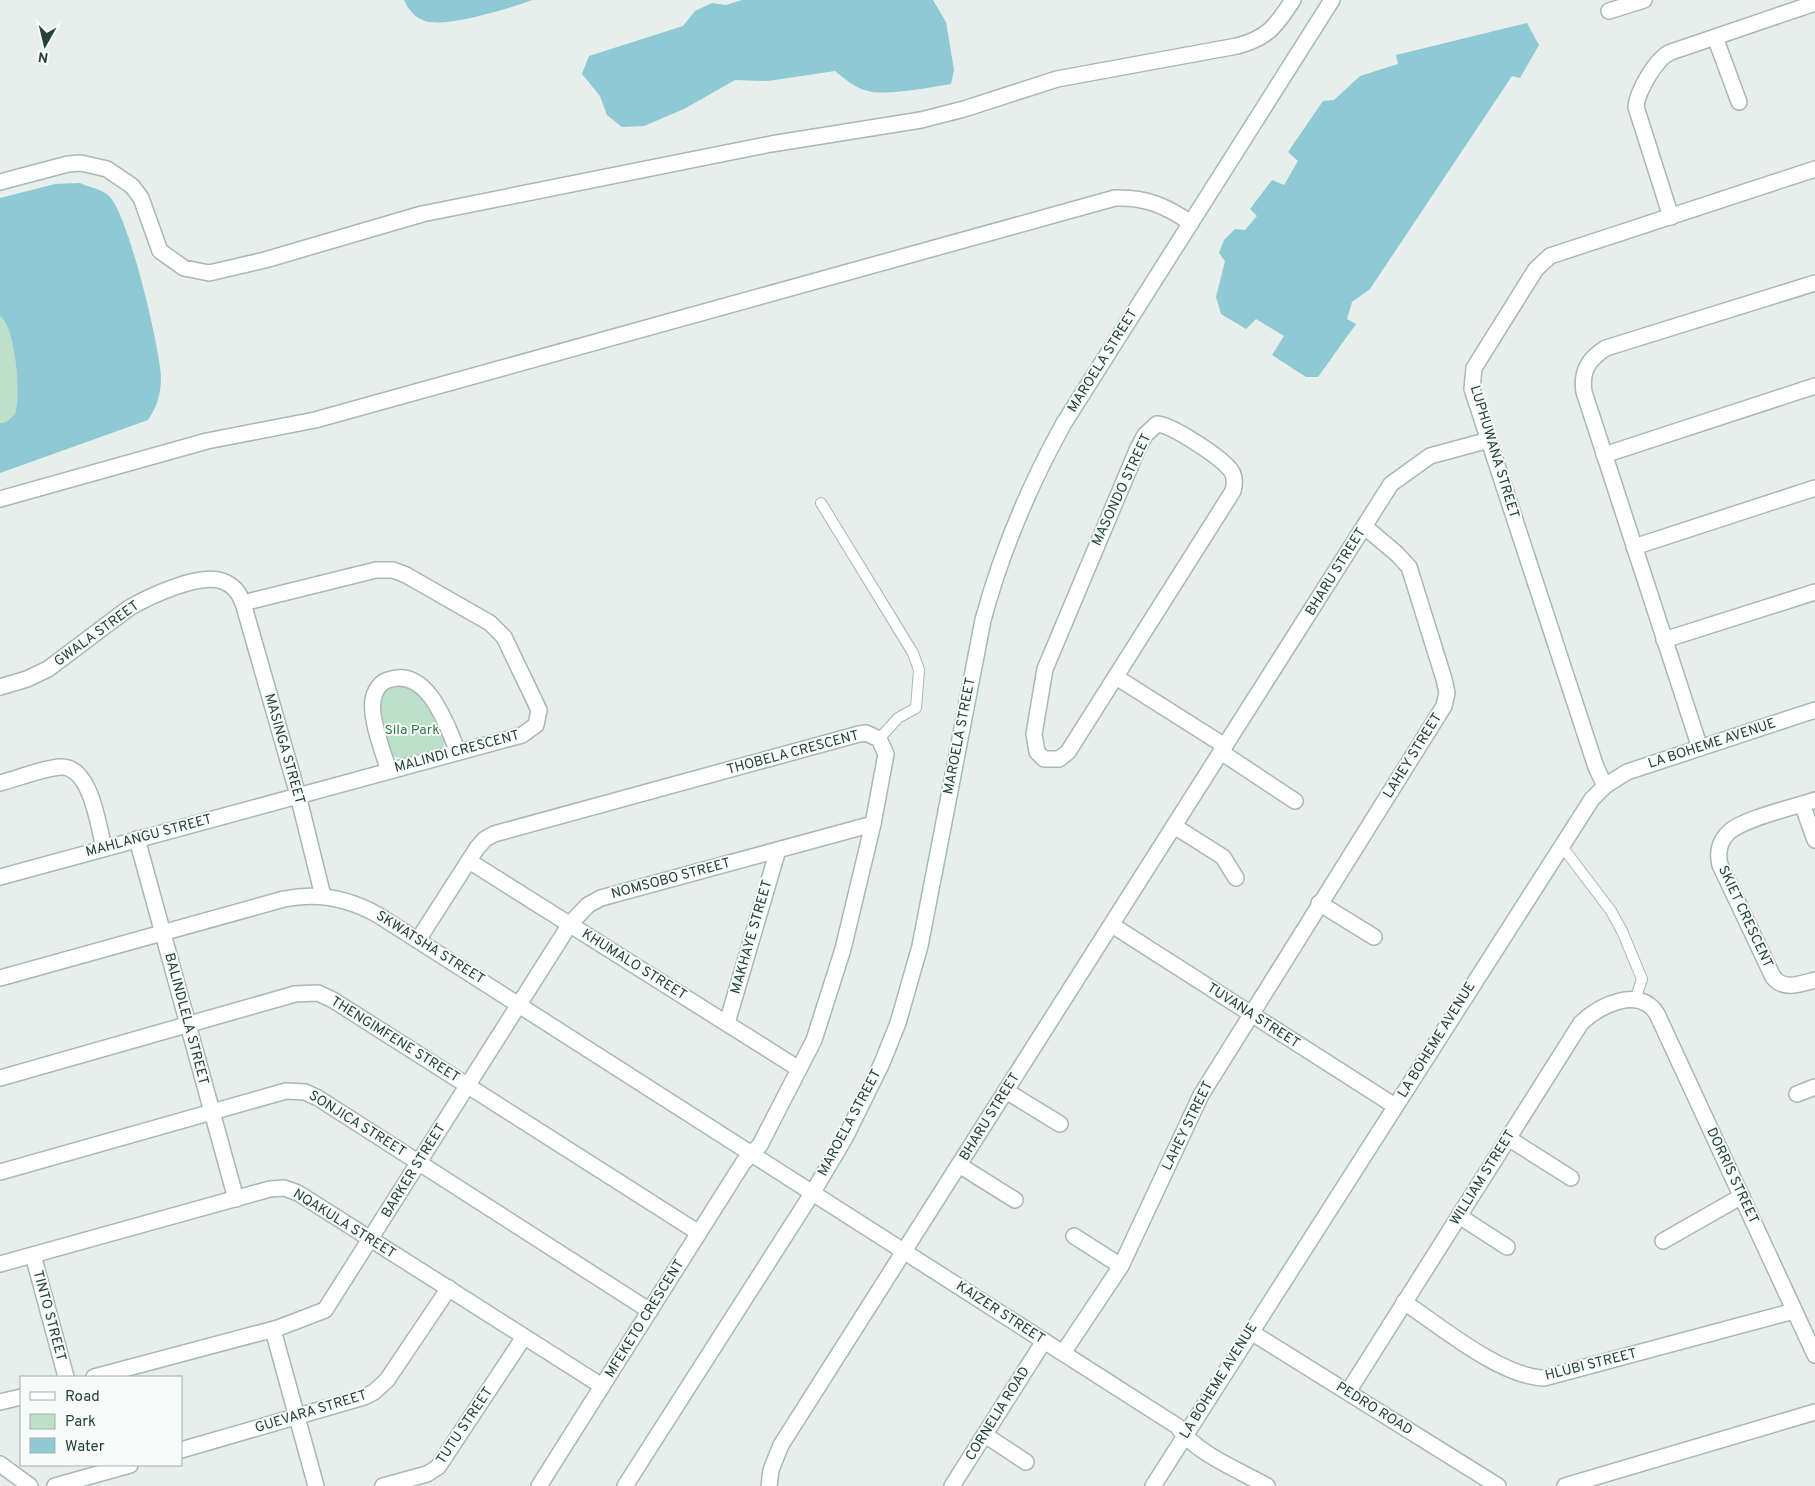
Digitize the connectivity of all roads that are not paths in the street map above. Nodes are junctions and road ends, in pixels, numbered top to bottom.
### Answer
1 (1293, 0) edge
2 (1332, 0) edge
3 (1644, 0) edge
4 (1814, 7) edge
5 (1609, 12) dead end
6 (1715, 37) junction
7 (1738, 102) dead end
8 (1815, 169) edge
9 (0, 182) edge
10 (1671, 217) junction
11 (1191, 222) junction
12 (1815, 283) edge
13 (1815, 386) edge
14 (1489, 440) junction
15 (1604, 455) junction
16 (1815, 488) edge
17 (0, 499) edge
18 (822, 503) dead end
19 (1365, 527) junction
20 (1634, 547) junction
21 (1815, 592) edge
22 (244, 603) junction
23 (1664, 640) junction
24 (1116, 676) junction
25 (0, 686) edge
26 (1815, 710) edge
27 (879, 738) junction
28 (1700, 748) junction
29 (1223, 749) junction
30 (458, 752) junction
31 (389, 771) junction
32 (0, 783) edge
33 (1605, 786) junction
34 (298, 796) junction
35 (1295, 802) dead end
36 (1808, 802) edge
37 (873, 824) junction
38 (1174, 826) junction
39 (137, 839) junction
40 (1815, 840) edge
41 (1561, 845) junction
42 (104, 848) junction
43 (778, 850) junction
44 (469, 861) junction
45 (0, 876) edge
46 (1236, 878) dead end
47 (323, 896) junction
48 (1320, 903) junction
49 (570, 924) junction
50 (1112, 925) junction
51 (163, 932) junction
52 (1374, 938) dead end
53 (418, 940) junction
54 (0, 978) edge
55 (1815, 980) edge
56 (1639, 1001) junction
57 (519, 1005) junction
58 (1251, 1014) junction
59 (727, 1023) junction
60 (188, 1025) junction
61 (799, 1069) junction
62 (0, 1078) edge
63 (468, 1086) junction
64 (1815, 1087) edge
65 (1006, 1091) junction
66 (1797, 1094) dead end
67 (1395, 1106) junction
68 (212, 1113) junction
69 (1060, 1124) dead end
70 (1508, 1138) junction
71 (752, 1154) junction
72 (419, 1163) junction
73 (959, 1165) junction
74 (0, 1172) edge
75 (1571, 1178) dead end
76 (813, 1192) junction
77 (1742, 1196) junction
78 (236, 1199) junction
79 (1015, 1200) dead end
80 (1459, 1216) junction
81 (699, 1233) junction
82 (1074, 1236) dead end
83 (371, 1240) junction
84 (1663, 1241) dead end
85 (1507, 1247) dead end
86 (904, 1251) junction
87 (33, 1255) junction
88 (0, 1264) edge
89 (1121, 1266) junction
90 (449, 1288) junction
91 (1404, 1302) junction
92 (650, 1311) junction
93 (1794, 1311) junction
94 (273, 1330) junction
95 (1251, 1332) junction
96 (524, 1336) junction
97 (1044, 1341) junction
98 (1063, 1353) junction
99 (1815, 1355) edge
100 (66, 1376) edge
101 (98, 1376) edge
102 (602, 1386) junction
103 (1348, 1392) junction
104 (20, 1397) edge
105 (0, 1402) edge
106 (1815, 1412) edge
107 (297, 1417) junction
108 (984, 1435) junction
109 (1184, 1436) junction
110 (182, 1450) edge
111 (1026, 1462) dead end
112 (0, 1464) edge
113 (126, 1466) edge
114 (30, 1486) edge
115 (56, 1486) edge
116 (316, 1486) edge
117 (383, 1486) edge
118 (539, 1486) edge
119 (625, 1486) edge
120 (769, 1486) edge
121 (952, 1486) edge
122 (1153, 1486) edge
123 (1268, 1486) edge
124 (1498, 1486) edge
125 (1565, 1486) edge

1 - 9 street
2 - 11 street, MAROELA STREET
3 - 5 street
4 - 6 street
6 - 7 street
6 - 10 street
8 - 10 street, LUPHUWANA STREET
10 - 14 street, LUPHUWANA STREET
11 - 17 street
11 - 76 street, MAROELA STREET
12 - 15 street
13 - 15 street
14 - 19 street, BHARU STREET
14 - 33 street, LUPHUWANA STREET
15 - 20 street
16 - 20 street
18 - 27 lane
19 - 29 street, BHARU STREET
19 - 48 street, LAHEY STREET
20 - 23 street
21 - 23 street
22 - 25 street, GWALA STREET
22 - 30 street, MALINDI CRESCENT
22 - 34 street, MASINGA STREET
23 - 28 street
24 - 24 street, MASONDO STREET
24 - 29 street
26 - 28 street, LA BOHEME AVENUE
27 - 37 street, THOBELA CRESCENT
27 - 44 street, THOBELA CRESCENT
28 - 33 street, LA BOHEME AVENUE
29 - 35 street
29 - 38 street, BHARU STREET
30 - 31 street, MALINDI CRESCENT
30 - 31 street
31 - 34 street, MALINDI CRESCENT
32 - 42 street
33 - 41 street, LA BOHEME AVENUE
34 - 39 street, MAHLANGU STREET
34 - 47 street, MASINGA STREET
36 - 40 street, SKIET CRESCENT
36 - 55 street, SKIET CRESCENT
37 - 43 street, NOMSOBO STREET
37 - 61 street, THOBELA CRESCENT
38 - 46 street
38 - 50 street, BHARU STREET
39 - 42 street, MAHLANGU STREET
39 - 51 street, BALINDLELA STREET
41 - 56 lane
41 - 67 street, LA BOHEME AVENUE
42 - 45 street, MAHLANGU STREET
43 - 49 street, NOMSOBO STREET
43 - 59 street, MAKHAYE STREET
44 - 49 street, KHUMALO STREET
44 - 53 street, THOBELA CRESCENT
47 - 51 street, SKWATSHA STREET
47 - 53 street, SKWATSHA STREET
48 - 52 street
48 - 58 street, LAHEY STREET
49 - 57 street, NOMSOBO STREET
49 - 59 street, KHUMALO STREET
50 - 58 street, TUVANA STREET
50 - 65 street, BHARU STREET
51 - 54 street, SKWATSHA STREET
51 - 60 street, BALINDLELA STREET
53 - 57 street, SKWATSHA STREET
56 - 70 street, WILLIAM STREET
56 - 77 street, DORRIS STREET
57 - 63 street, BARKER STREET
57 - 71 street, SKWATSHA STREET
58 - 67 street, TUVANA STREET
58 - 89 street, LAHEY STREET
59 - 61 street, KHUMALO STREET
60 - 62 street, THENGIMFENE STREET
60 - 63 street, THENGIMFENE STREET
60 - 68 street, BALINDLELA STREET
61 - 71 street, THOBELA CRESCENT
63 - 72 street, BARKER STREET
63 - 81 street, THENGIMFENE STREET
64 - 66 street
65 - 69 street
65 - 73 street, BHARU STREET
67 - 95 street, LA BOHEME AVENUE
68 - 72 street, SONJICA STREET
68 - 74 street, SONJICA STREET
68 - 78 street, BALINDLELA STREET
70 - 75 street
70 - 80 street, WILLIAM STREET
71 - 76 street, SKWATSHA STREET
71 - 81 street, MFEKETO CRESCENT
72 - 83 street, BARKER STREET
72 - 92 street, SONJICA STREET
73 - 79 street
73 - 86 street, BHARU STREET
76 - 86 street, KAIZER STREET
76 - 119 street, MAROELA STREET
77 - 84 street
77 - 93 street, DORRIS STREET
78 - 83 street, NQAKULA STREET
78 - 87 street, NQAKULA STREET
80 - 85 street
80 - 91 street, WILLIAM STREET
81 - 92 street, MFEKETO CRESCENT
82 - 89 street
83 - 90 street, NQAKULA STREET
83 - 94 street, BARKER STREET
86 - 97 street, KAIZER STREET
86 - 120 street, BHARU STREET
87 - 88 street, NQAKULA STREET
87 - 100 street, TINTO STREET
89 - 98 street, LAHEY STREET
90 - 96 street, NQAKULA STREET
90 - 107 street, GUEVARA STREET
91 - 93 street, HLUBI STREET
91 - 103 street, WILLIAM STREET
92 - 102 street, MFEKETO CRESCENT
93 - 99 street, DORRIS STREET
94 - 101 street, BARKER STREET
94 - 107 street
95 - 103 street, PEDRO ROAD
95 - 109 street, LA BOHEME AVENUE
96 - 102 street, NQAKULA STREET
96 - 117 street, TUTU STREET
97 - 98 street, KAIZER STREET
97 - 108 street, CORNELIA ROAD
98 - 109 street, KAIZER STREET
102 - 118 street, MFEKETO CRESCENT
103 - 124 street, PEDRO ROAD
104 - 105 street
106 - 125 street
107 - 110 street, GUEVARA STREET
107 - 116 street
108 - 111 street
108 - 121 street, CORNELIA ROAD
109 - 122 street, LA BOHEME AVENUE
109 - 123 street, KAIZER STREET
112 - 114 street
113 - 115 street

